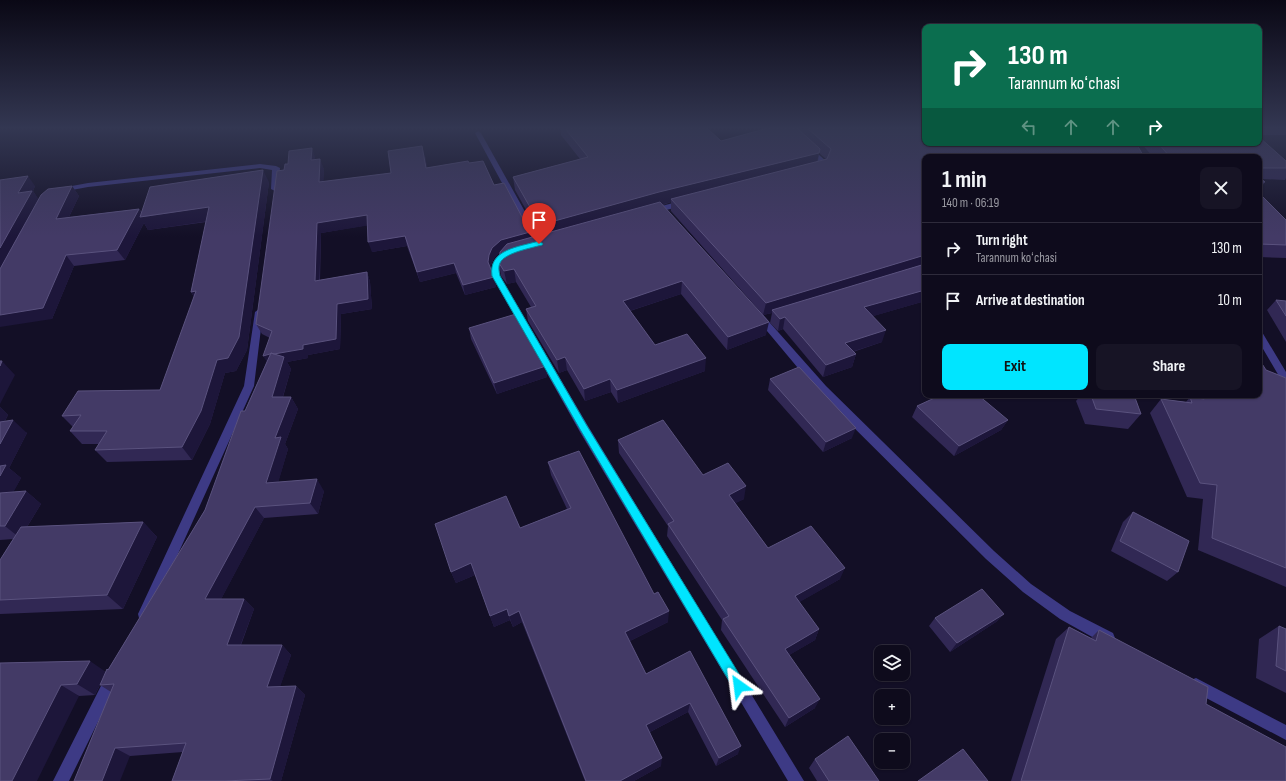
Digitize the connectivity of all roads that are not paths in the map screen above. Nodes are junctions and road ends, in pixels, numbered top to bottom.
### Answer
1 (496, 163) edge
2 (822, 163) edge
3 (805, 172) edge
4 (54, 195) edge
5 (273, 200) edge
6 (692, 201) edge
7 (662, 209) junction
8 (646, 213) edge
9 (672, 220) edge
10 (260, 301) edge
11 (752, 308) edge
12 (1262, 339) edge
13 (1286, 380) edge
14 (139, 624) edge
15 (1120, 645) edge
16 (118, 667) edge
17 (1189, 681) edge
18 (1286, 733) edge
19 (61, 781) edge
20 (796, 781) edge

1 - 20 street
2 - 3 street
4 - 5 street
6 - 7 street
7 - 8 street
7 - 9 street
10 - 14 street
11 - 15 street
12 - 13 street
16 - 19 street
17 - 18 street

